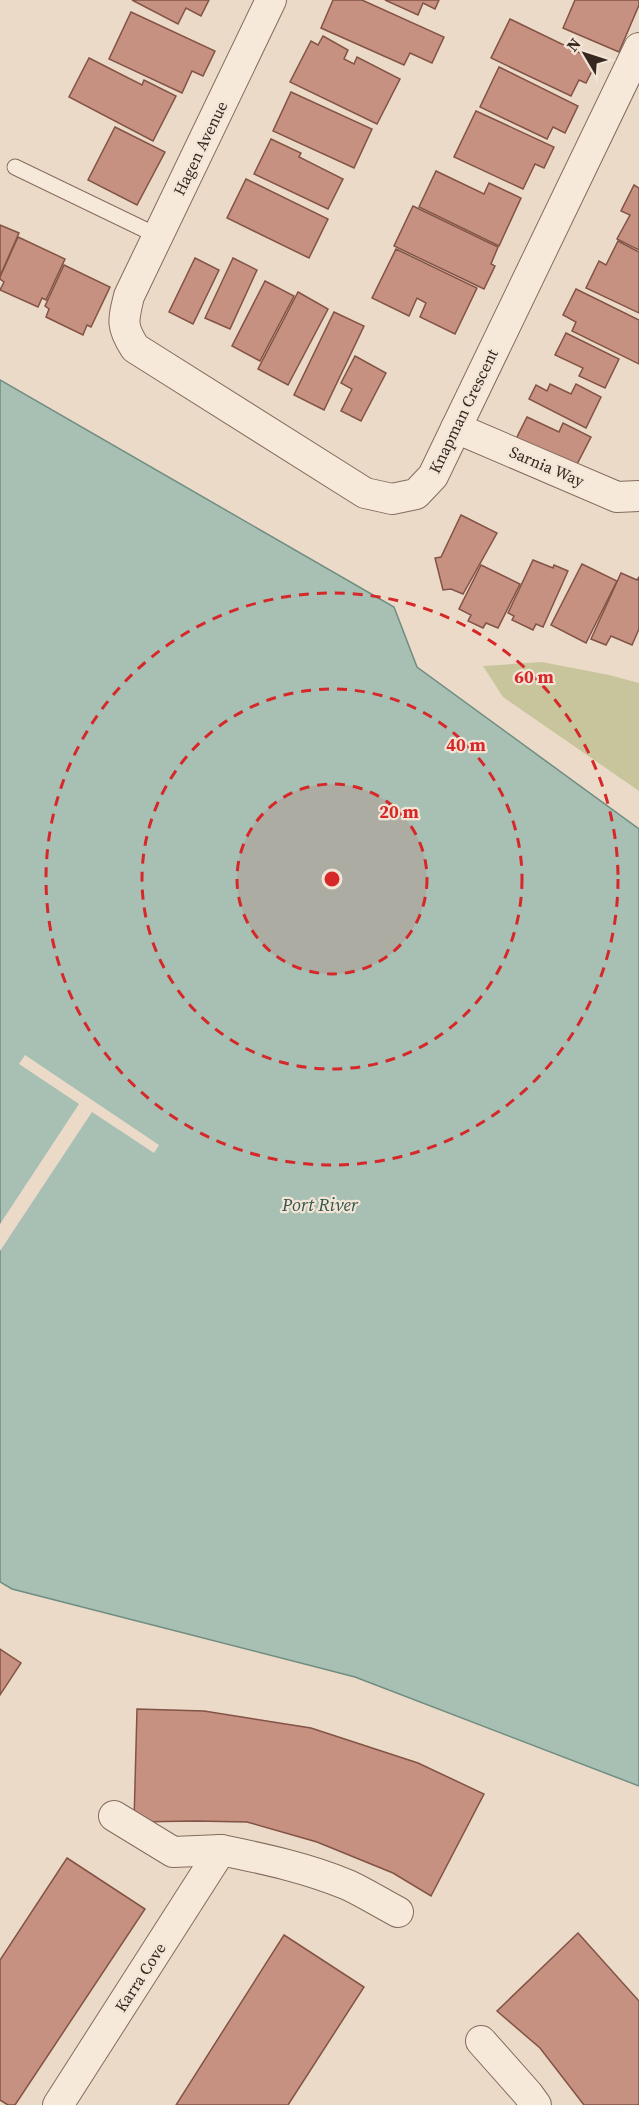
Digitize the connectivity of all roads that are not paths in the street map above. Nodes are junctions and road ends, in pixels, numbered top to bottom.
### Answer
1 (271, 0) edge
2 (639, 48) edge
3 (15, 167) dead end
4 (158, 236) junction
5 (129, 296) joint
6 (456, 428) junction
7 (639, 496) edge
8 (114, 1816) dead end
9 (221, 1850) junction
10 (398, 1912) dead end
11 (481, 2041) dead end
12 (58, 2105) edge
13 (536, 2105) edge

1 - 4 street, Hagen Avenue
2 - 6 street, Knapman Crescent
3 - 4 lane
4 - 5 street, Hagen Avenue
5 - 6 street, Knapman Crescent
6 - 7 street, Sarnia Way
8 - 9 street
9 - 10 street
9 - 12 street, Karra Cove
11 - 13 street

